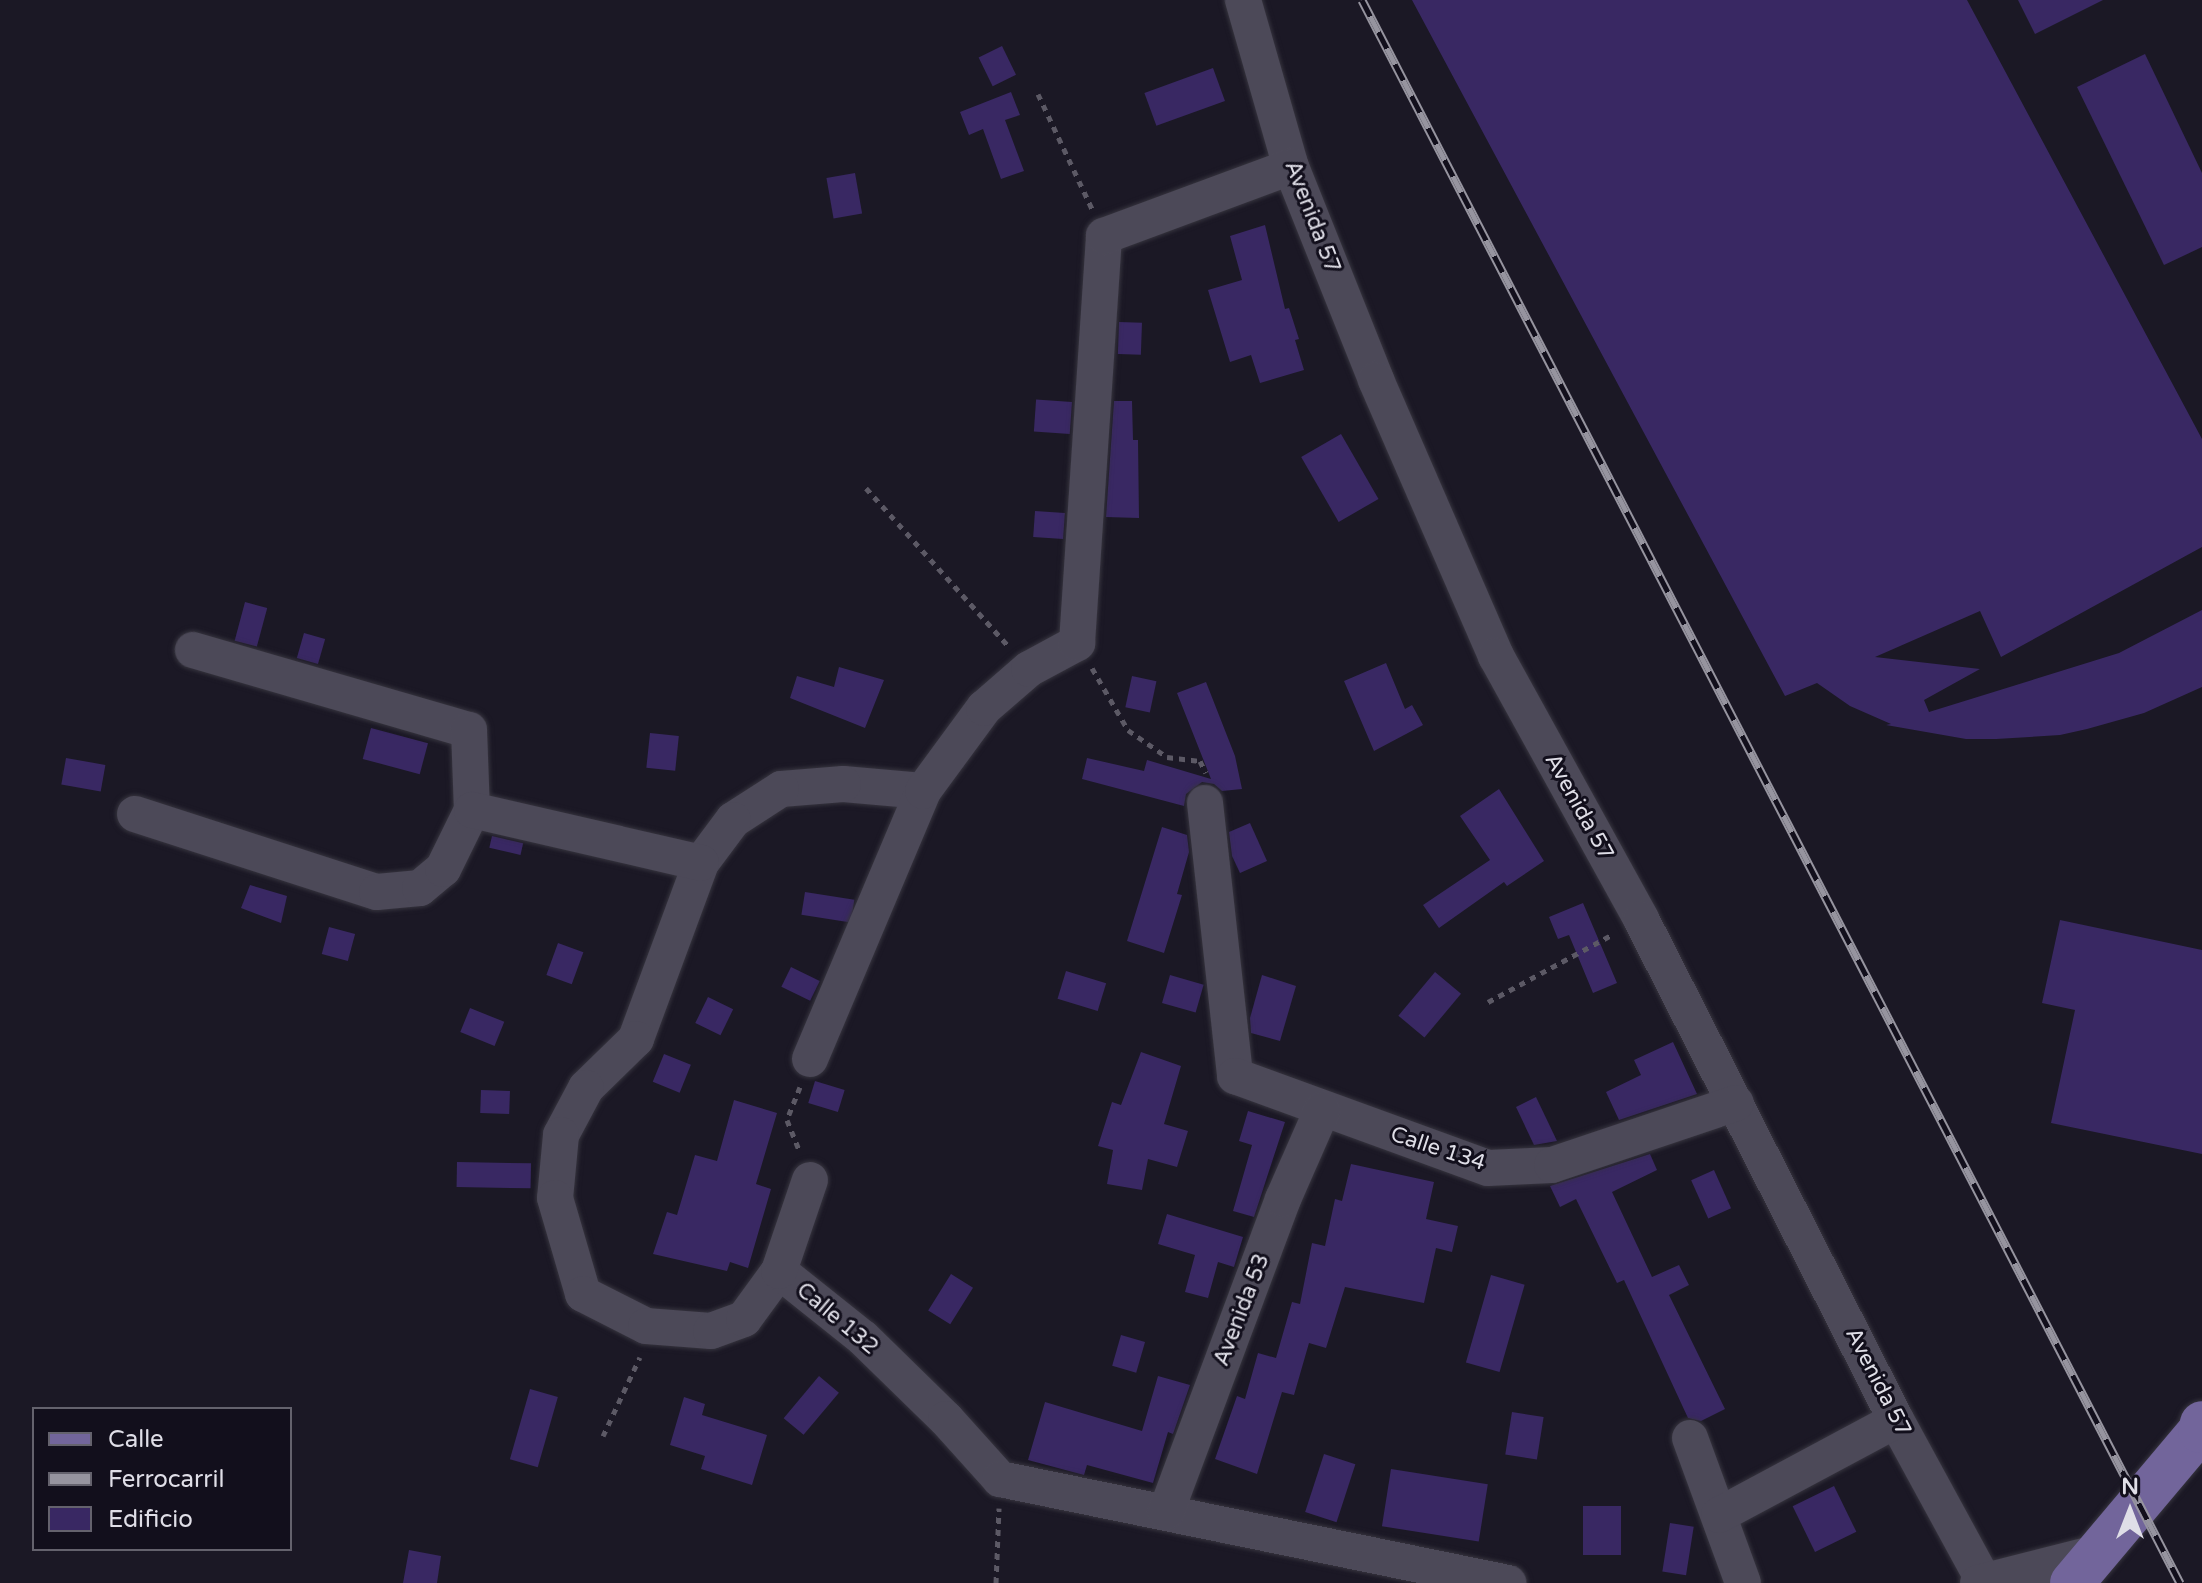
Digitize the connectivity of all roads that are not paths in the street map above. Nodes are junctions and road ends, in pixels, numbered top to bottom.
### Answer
1 (1243, 0) edge
2 (1291, 167) junction
3 (193, 650) dead end
4 (923, 791) junction
5 (1205, 803) road end
6 (472, 810) junction
7 (135, 814) dead end
8 (701, 863) junction
9 (810, 1059) road end
10 (1736, 1103) junction
11 (1322, 1110) junction
12 (810, 1180) road end
13 (779, 1271) junction
14 (1896, 1420) junction
15 (2201, 1429) edge
16 (1690, 1438) dead end
17 (1166, 1512) junction
18 (1719, 1515) junction
19 (2086, 1568) edge
20 (1983, 1582) edge
21 (1508, 1583) edge
22 (1743, 1583) edge

1 - 2 street, Avenida 57
2 - 4 street
2 - 10 street, Avenida 57
3 - 6 street
4 - 8 street, Calle 132
4 - 9 street
5 - 11 street, Calle 134
6 - 7 street
6 - 8 street
8 - 13 street, Calle 132
10 - 11 street, Calle 134
10 - 14 street, Avenida 57
11 - 17 street, Avenida 53
12 - 13 street
13 - 17 street, Calle 132
14 - 18 street
14 - 20 street, Avenida 57
15 - 19 main road
16 - 18 street
17 - 21 street
18 - 22 street
19 - 20 street

